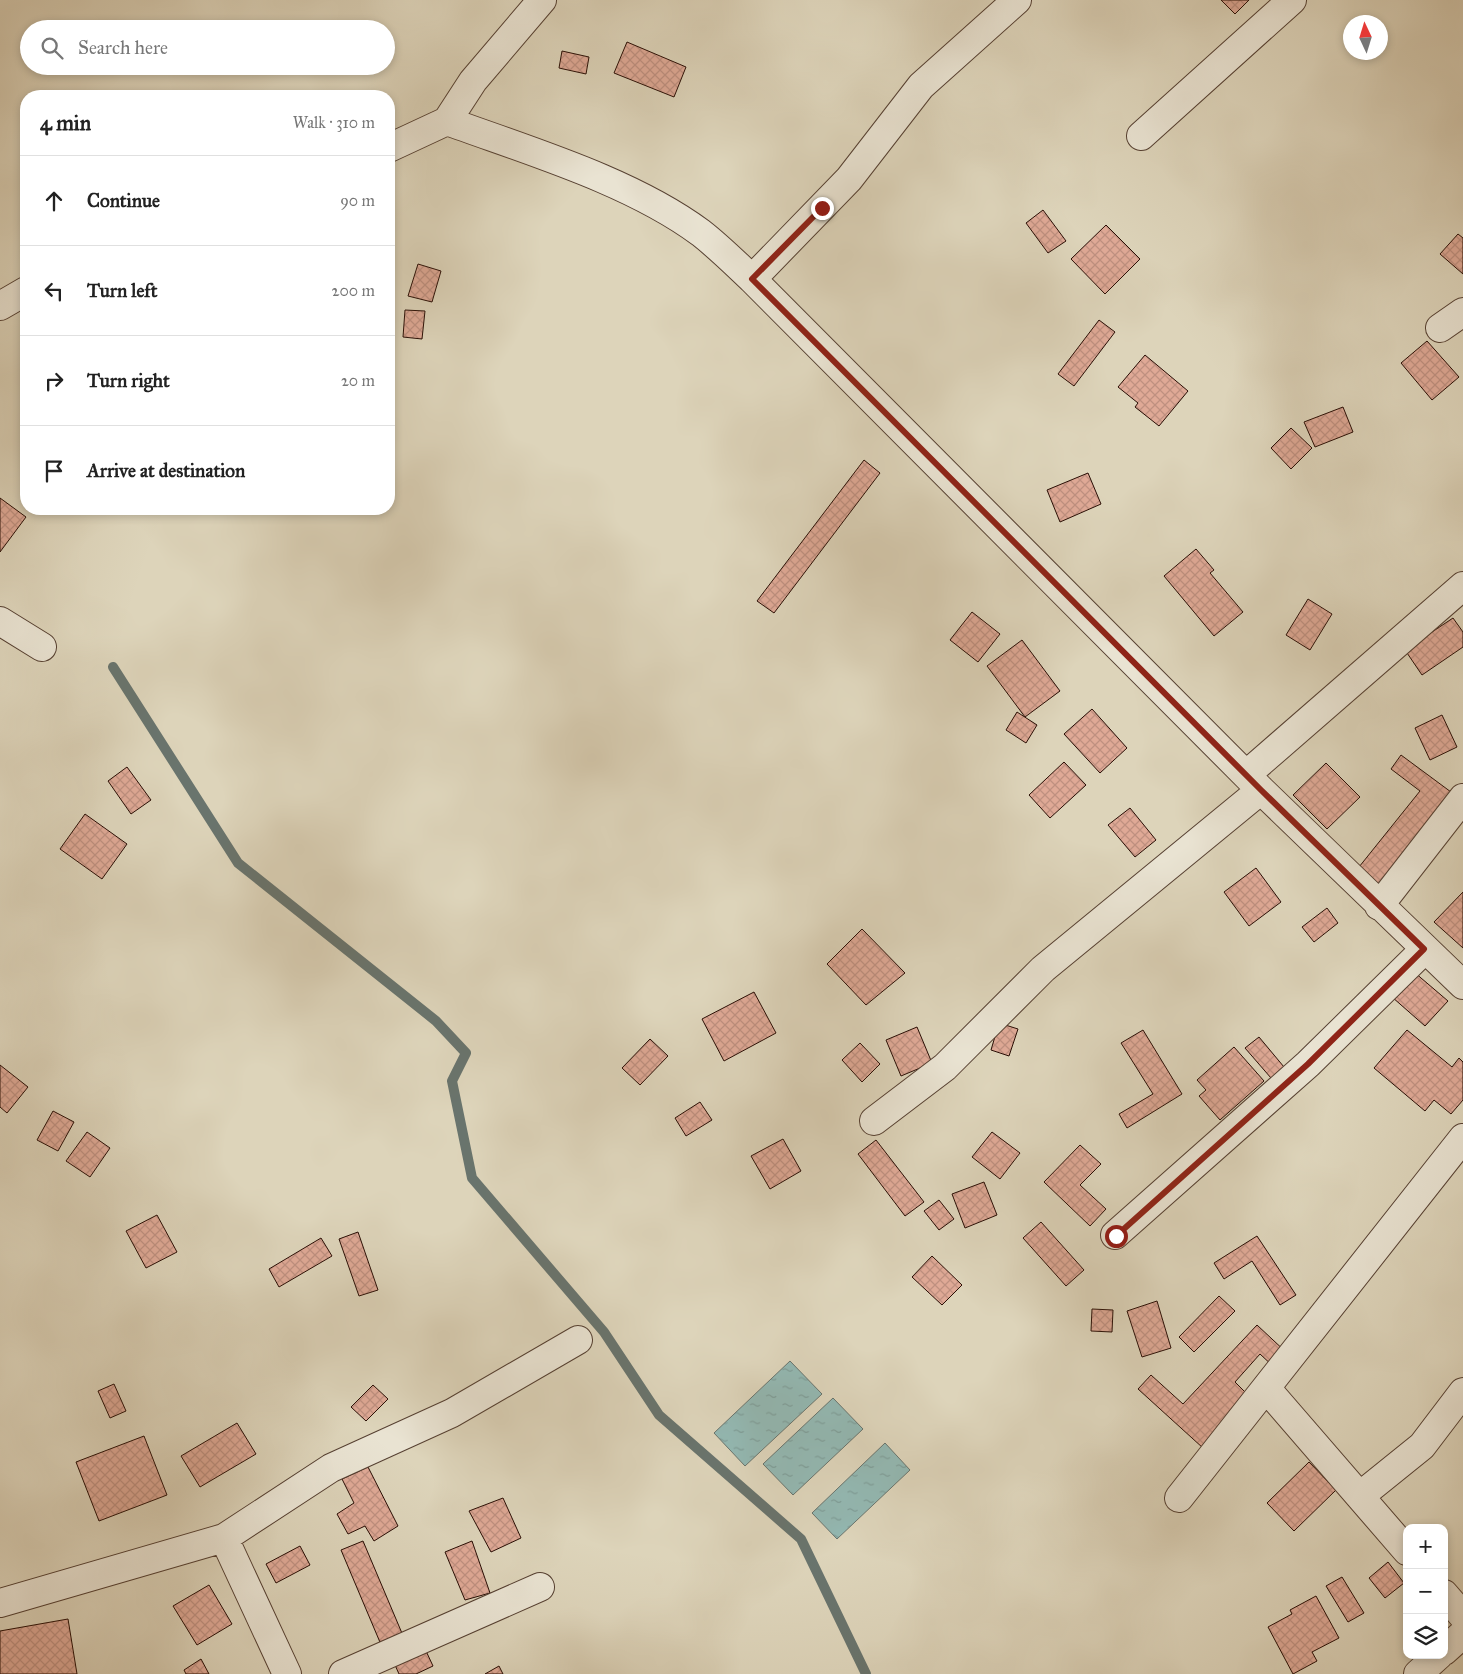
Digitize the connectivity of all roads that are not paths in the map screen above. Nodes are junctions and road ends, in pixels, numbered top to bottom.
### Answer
1 (542, 0) edge
2 (1017, 0) edge
3 (1292, 0) edge
4 (448, 121) junction
5 (1141, 136) dead end
6 (395, 145) edge
7 (752, 279) junction
8 (20, 294) edge
9 (0, 306) edge
10 (1463, 312) edge
11 (1440, 328) dead end
12 (1463, 586) edge
13 (0, 621) edge
14 (42, 647) dead end
15 (1254, 782) junction
16 (1463, 798) edge
17 (1379, 906) junction
18 (1424, 949) junction
19 (1463, 985) edge
20 (874, 1121) dead end
21 (1463, 1138) edge
22 (1116, 1236) dead end
23 (578, 1340) dead end
24 (1266, 1388) junction
25 (1463, 1392) edge
26 (1360, 1496) junction
27 (1179, 1498) dead end
28 (224, 1538) junction
29 (1403, 1546) edge
30 (540, 1587) dead end
31 (1448, 1599) edge
32 (0, 1603) edge
33 (1463, 1616) edge
34 (1463, 1634) edge
35 (1448, 1647) edge
36 (1435, 1659) edge
37 (287, 1674) edge
38 (343, 1674) edge
39 (1418, 1674) edge

1 - 4 street
2 - 7 street
3 - 5 street
4 - 6 street
4 - 7 street
7 - 15 street
8 - 9 street
10 - 11 street
12 - 15 street
13 - 14 street
15 - 17 street
15 - 20 street
16 - 17 street
17 - 18 street
18 - 19 street
18 - 22 street
21 - 24 street
23 - 28 street
24 - 26 street
24 - 27 street
25 - 26 street
26 - 29 street
28 - 32 street
28 - 37 street
30 - 38 street
31 - 33 street
34 - 35 street
36 - 39 street

